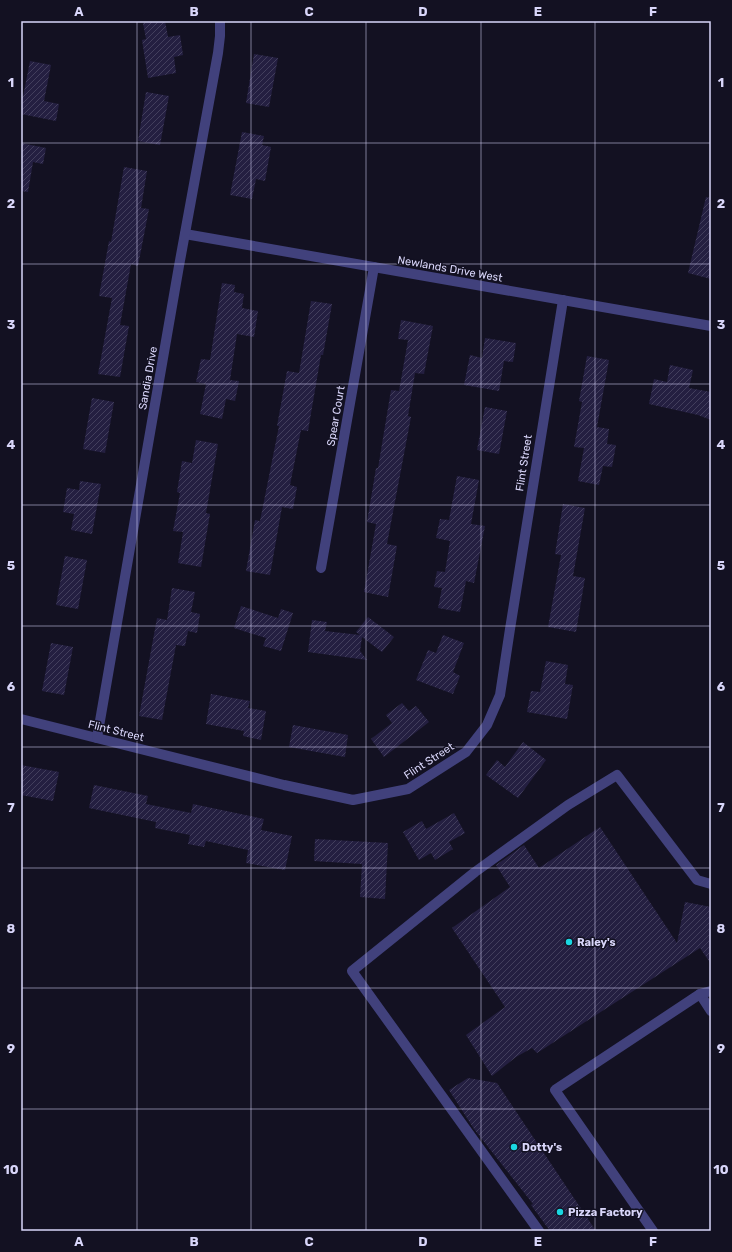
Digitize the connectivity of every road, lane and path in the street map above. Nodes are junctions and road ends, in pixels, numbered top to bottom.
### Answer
1 (220, 21) edge
2 (185, 234) junction
3 (374, 268) junction
4 (563, 300) junction
5 (711, 326) edge
6 (321, 568) dead end
7 (21, 719) edge
8 (97, 738) junction
9 (711, 884) edge
10 (711, 991) edge
11 (700, 994) junction
12 (711, 1011) edge
13 (539, 1231) edge
14 (653, 1231) edge

1 - 2 street, Sandia Drive
2 - 3 street, Newlands Drive West
2 - 8 street, Sandia Drive
3 - 4 street, Newlands Drive West
3 - 6 street, Spear Court
4 - 5 street, Newlands Drive West
4 - 8 street, Flint Street
7 - 8 street, Flint Street
9 - 13 street
10 - 11 street
11 - 12 street
11 - 14 street

